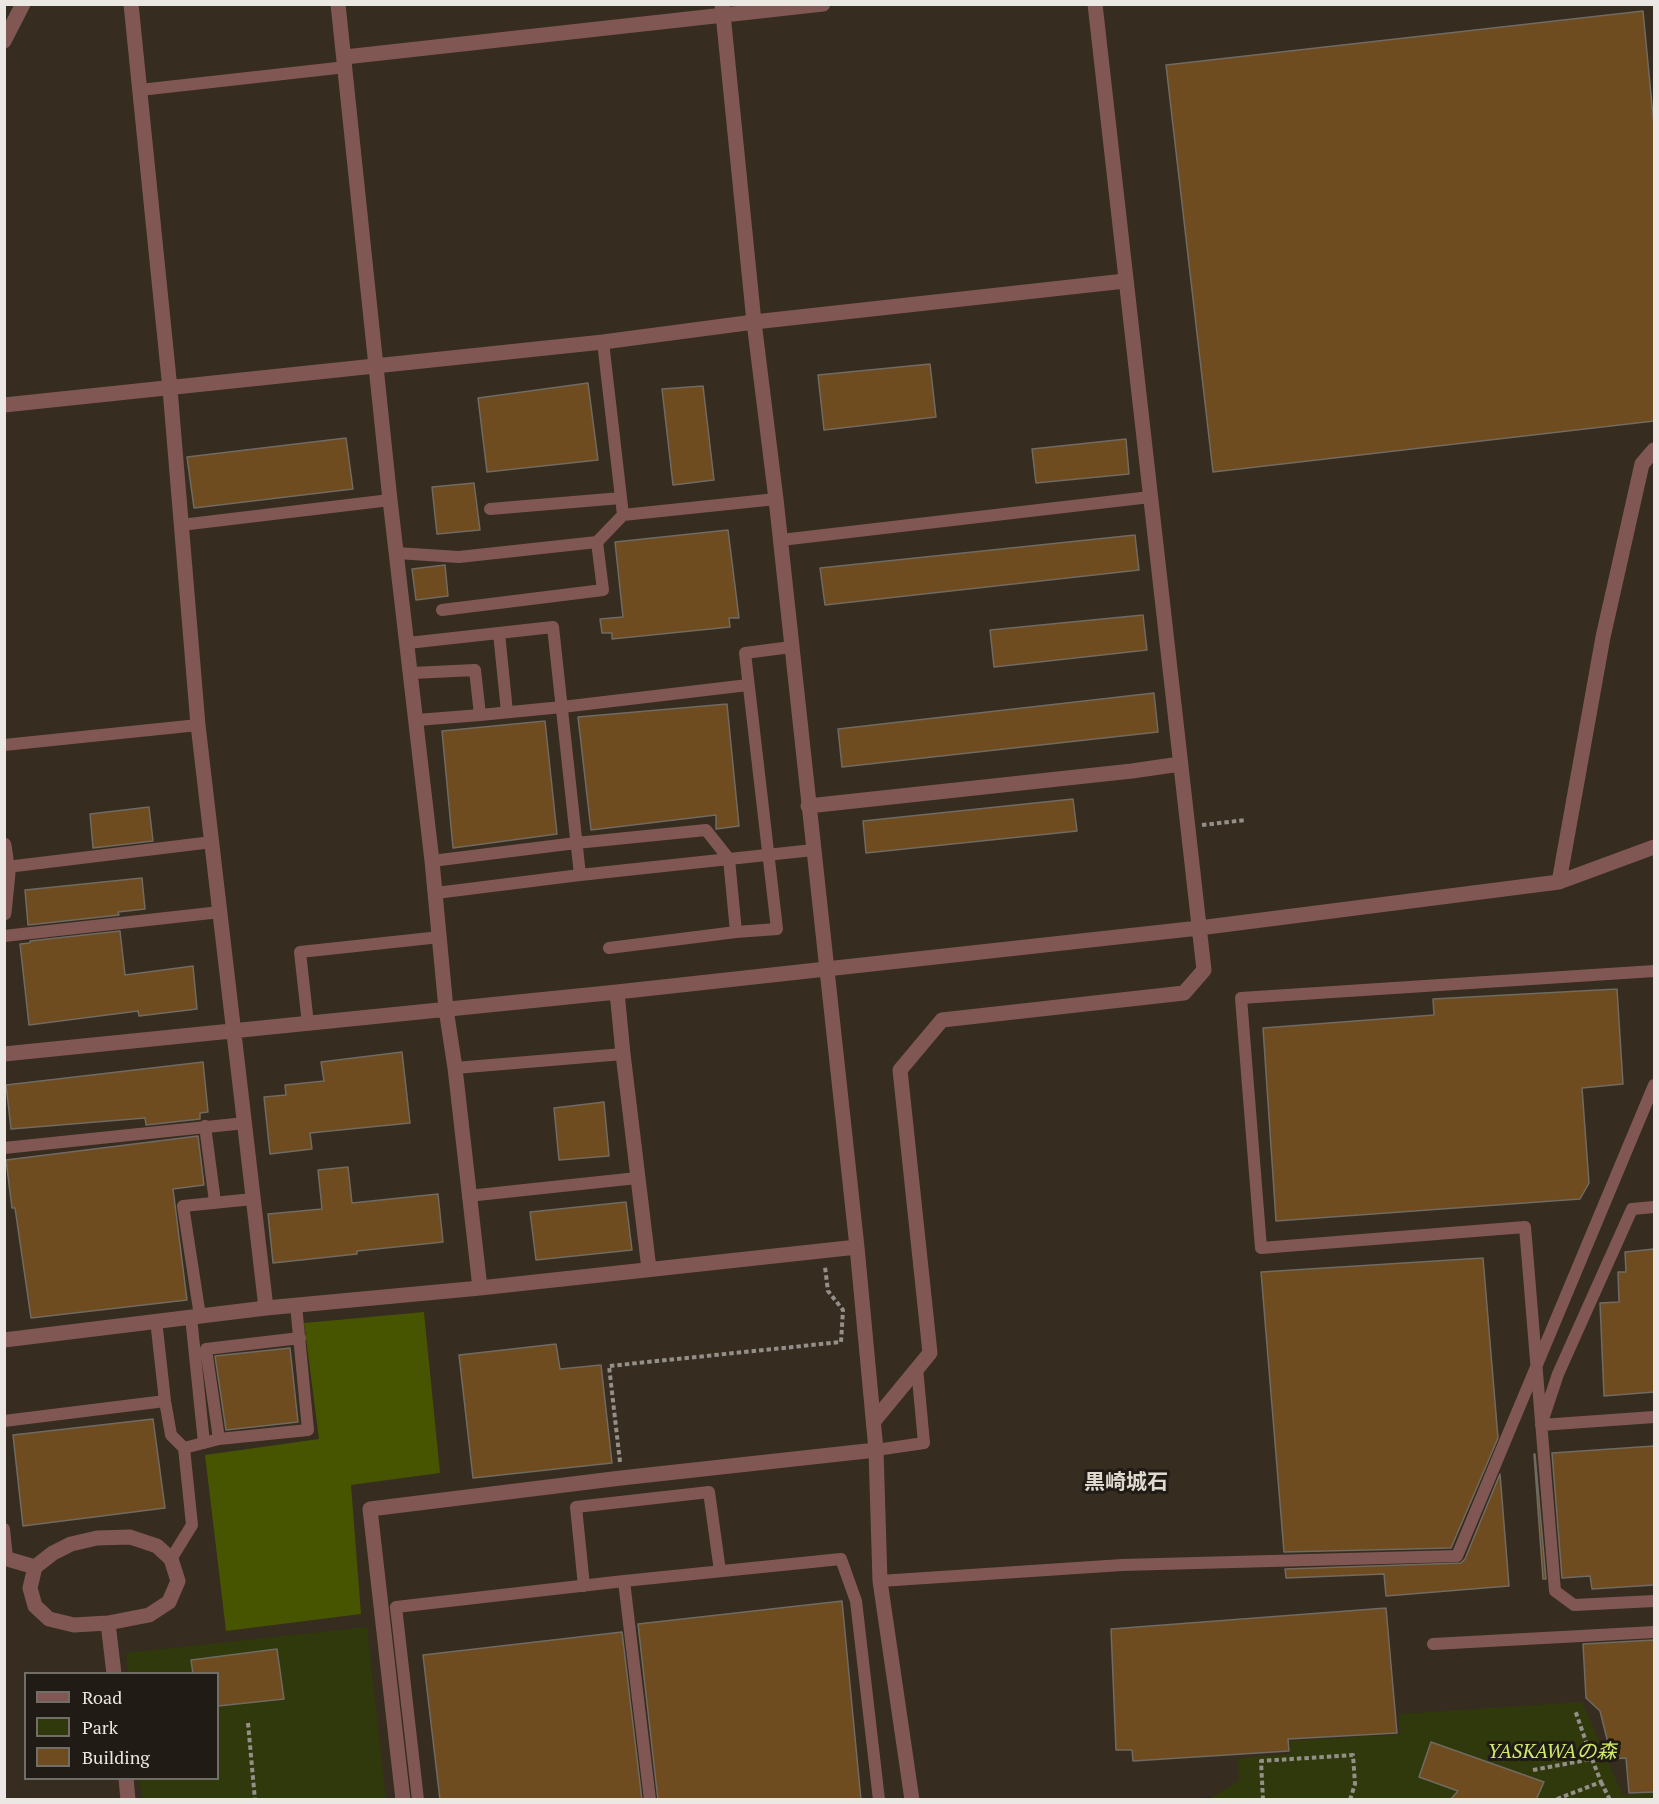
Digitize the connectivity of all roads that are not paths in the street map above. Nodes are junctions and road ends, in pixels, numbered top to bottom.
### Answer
1 (22, 4) edge
2 (131, 4) edge
3 (338, 4) edge
4 (823, 4) edge
5 (1095, 4) edge
6 (723, 10) edge
7 (4, 41) edge
8 (345, 62) junction
9 (140, 90) junction
10 (1125, 281) junction
11 (754, 322) junction
12 (603, 342) junction
13 (376, 366) junction
14 (170, 389) junction
15 (4, 405) edge
16 (1654, 450) edge
17 (1150, 497) junction
18 (621, 498) junction
19 (776, 499) junction
20 (390, 500) junction
21 (490, 509) dead end
22 (623, 515) junction
23 (181, 525) junction
24 (781, 540) junction
25 (597, 542) junction
26 (396, 553) junction
27 (442, 610) dead end
28 (499, 633) junction
29 (408, 643) junction
30 (792, 647) junction
31 (412, 673) junction
32 (748, 685) junction
33 (562, 707) junction
34 (507, 712) junction
35 (480, 715) junction
36 (417, 720) junction
37 (198, 725) junction
38 (4, 745) edge
39 (1180, 764) junction
40 (808, 806) junction
41 (212, 842) junction
42 (576, 843) junction
43 (4, 845) edge
44 (1654, 847) edge
45 (813, 850) junction
46 (769, 855) junction
47 (729, 859) junction
48 (432, 861) junction
49 (7, 867) junction
50 (580, 875) junction
51 (1559, 882) junction
52 (436, 893) junction
53 (220, 912) junction
54 (4, 913) edge
55 (1199, 928) junction
56 (736, 932) junction
57 (4, 936) edge
58 (440, 937) junction
59 (609, 948) dead end
60 (826, 968) junction
61 (1654, 971) edge
62 (617, 992) junction
63 (446, 1009) junction
64 (308, 1024) junction
65 (234, 1031) junction
66 (4, 1054) edge
67 (623, 1054) junction
68 (455, 1068) junction
69 (1654, 1085) edge
70 (245, 1123) junction
71 (205, 1126) junction
72 (4, 1148) edge
73 (637, 1179) junction
74 (468, 1196) junction
75 (253, 1198) junction
76 (215, 1202) junction
77 (1654, 1207) edge
78 (857, 1247) junction
79 (649, 1269) junction
80 (480, 1288) junction
81 (296, 1305) junction
82 (266, 1308) junction
83 (195, 1317) junction
84 (156, 1320) junction
85 (300, 1338) junction
86 (4, 1340) edge
87 (1537, 1366) junction
88 (917, 1368) junction
89 (165, 1401) junction
90 (1654, 1417) edge
91 (874, 1420) junction
92 (4, 1421) edge
93 (1541, 1425) junction
94 (219, 1439) junction
95 (204, 1443) junction
96 (184, 1448) junction
97 (876, 1450) junction
98 (4, 1530) edge
99 (6, 1558) edge
100 (171, 1559) junction
101 (35, 1567) junction
102 (720, 1571) junction
103 (624, 1581) junction
104 (880, 1581) junction
105 (584, 1586) junction
106 (1654, 1601) edge
107 (108, 1623) junction
108 (1654, 1632) edge
109 (1432, 1644) dead end
110 (114, 1672) edge
111 (126, 1780) edge
112 (128, 1800) edge
113 (403, 1800) edge
114 (418, 1800) edge
115 (650, 1800) edge
116 (879, 1800) edge
117 (912, 1800) edge

1 - 7 street
2 - 9 street
3 - 8 street
4 - 6 street
5 - 10 street
6 - 8 street
6 - 11 street
8 - 9 lane
8 - 13 street
9 - 14 street
10 - 11 street
10 - 17 street
11 - 12 street
11 - 19 street
12 - 13 street
12 - 18 lane
13 - 14 street
13 - 20 street
14 - 15 street
14 - 23 street
16 - 51 street
17 - 24 lane
17 - 39 street
18 - 21 lane
18 - 22 lane
19 - 22 lane
19 - 24 street
20 - 23 lane
20 - 26 street
22 - 25 lane
23 - 37 street
24 - 30 street
25 - 26 lane
25 - 27 lane
26 - 29 street
28 - 29 lane
28 - 33 lane
28 - 34 lane
29 - 31 street
30 - 32 lane
30 - 40 street
31 - 35 lane
31 - 36 street
32 - 33 lane
32 - 46 lane
33 - 34 lane
33 - 42 lane
34 - 35 lane
35 - 36 lane
36 - 48 street
37 - 38 lane
37 - 41 street
39 - 40 street
39 - 55 street
40 - 45 street
41 - 49 lane
41 - 53 street
42 - 47 lane
42 - 48 lane
42 - 50 lane
43 - 49 street
44 - 51 street
45 - 46 lane
45 - 60 street
46 - 47 lane
46 - 56 lane
47 - 50 lane
47 - 56 lane
48 - 52 street
49 - 54 street
50 - 52 lane
51 - 55 street
52 - 58 street
53 - 57 lane
53 - 65 street
55 - 60 street
55 - 88 street
56 - 59 lane
58 - 63 street
58 - 64 lane
60 - 62 street
60 - 78 street
61 - 87 lane
62 - 63 street
62 - 67 street
63 - 64 street
63 - 68 street
64 - 65 street
65 - 66 street
65 - 70 street
67 - 68 lane
67 - 73 street
68 - 74 street
69 - 87 lane
70 - 71 lane
70 - 75 street
71 - 72 lane
71 - 76 lane
73 - 74 lane
73 - 79 street
74 - 80 street
75 - 76 lane
75 - 82 street
76 - 83 lane
77 - 93 lane
78 - 79 street
78 - 91 street
79 - 80 street
80 - 81 street
81 - 82 street
81 - 85 lane
82 - 83 street
83 - 84 street
83 - 95 lane
84 - 86 street
84 - 89 lane
85 - 94 lane
85 - 94 lane
87 - 93 lane
87 - 104 lane
88 - 91 street
88 - 97 lane
89 - 92 lane
89 - 96 lane
90 - 93 lane
91 - 97 street
93 - 106 lane
94 - 95 lane
95 - 96 lane
96 - 100 lane
97 - 104 street
97 - 113 street
98 - 99 lane
99 - 101 street
100 - 101 street
100 - 107 street
101 - 107 street
102 - 103 lane
102 - 105 lane
102 - 116 lane
103 - 105 lane
103 - 115 lane
104 - 117 street
105 - 114 lane
107 - 110 street
108 - 109 lane
111 - 112 street

